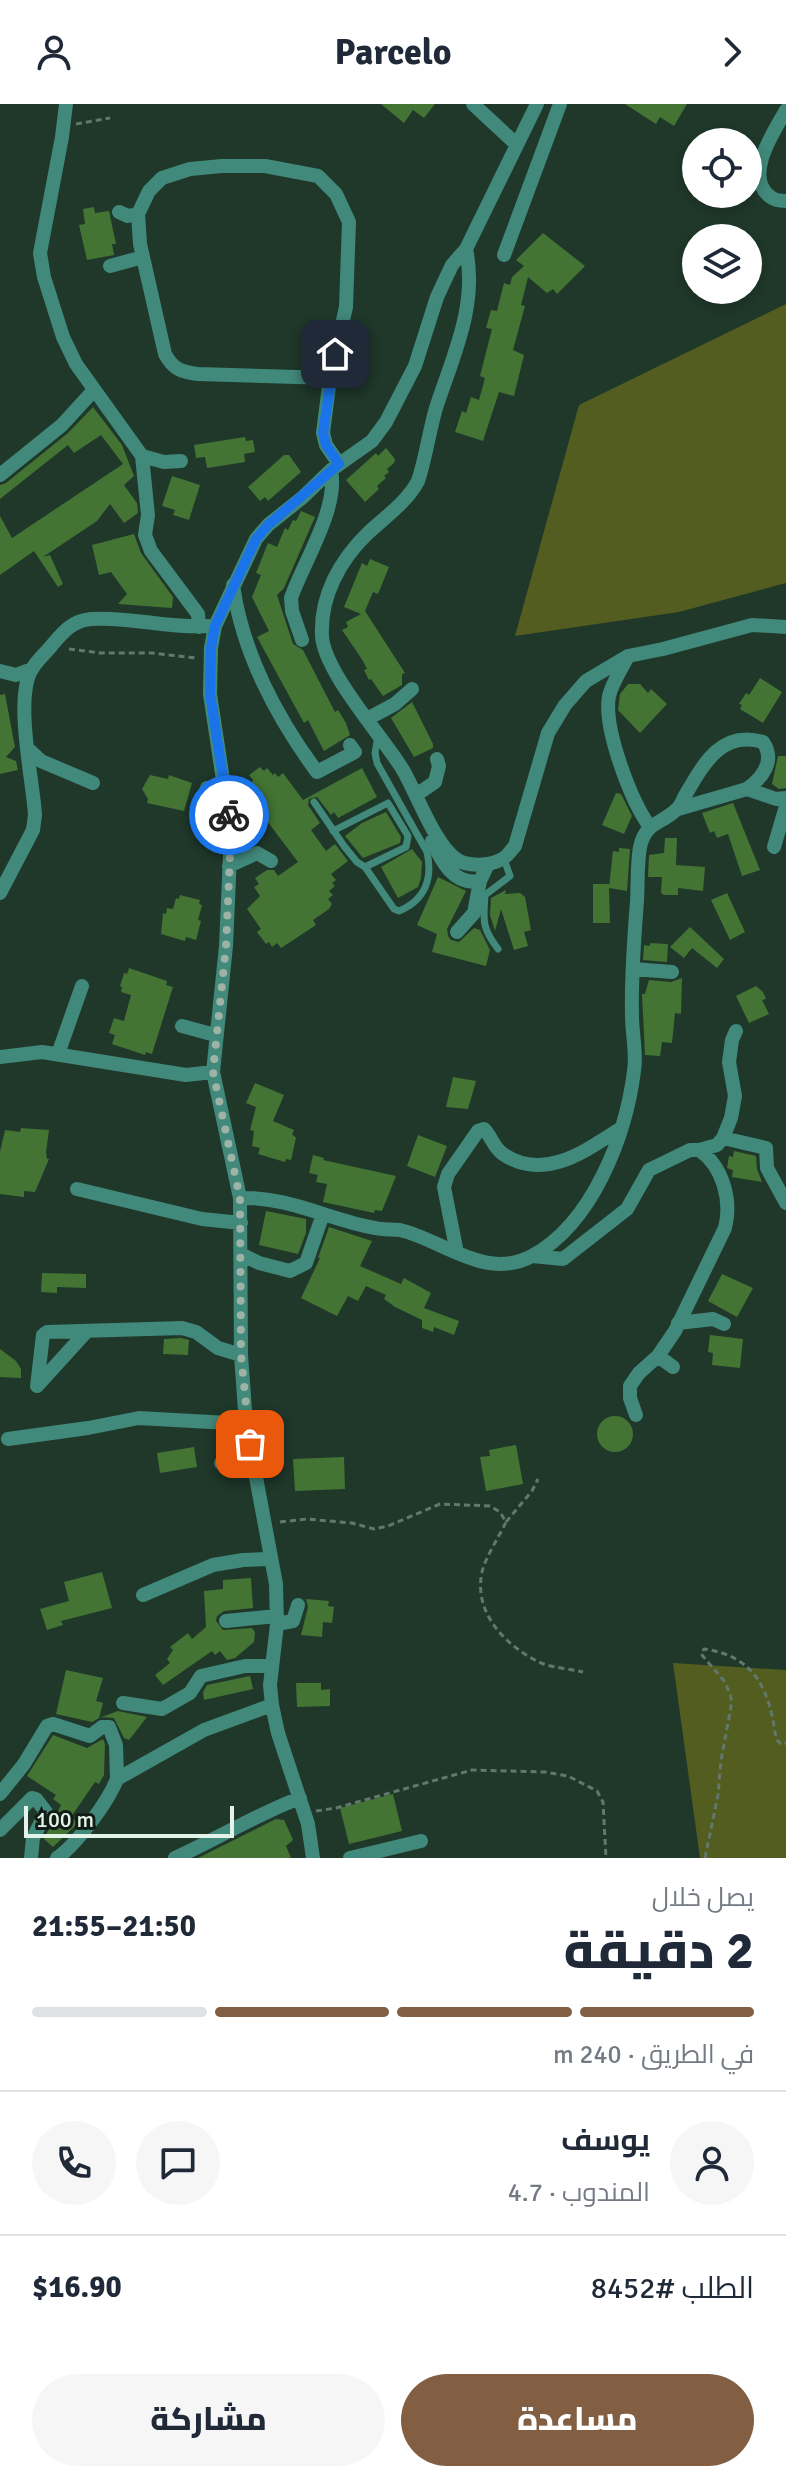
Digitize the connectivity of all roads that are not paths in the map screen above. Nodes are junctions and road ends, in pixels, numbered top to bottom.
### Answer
1 (66, 104) edge
2 (473, 104) edge
3 (537, 104) edge
4 (560, 104) edge
5 (786, 110) edge
6 (516, 144) junction
7 (786, 201) edge
8 (119, 212) dead end
9 (138, 214) junction
10 (466, 249) junction
11 (504, 255) dead end
12 (143, 257) junction
13 (110, 266) dead end
14 (330, 378) junction
15 (94, 390) junction
16 (142, 456) junction
17 (181, 461) dead end
18 (335, 467) junction
19 (0, 475) edge
20 (233, 584) junction
21 (215, 626) junction
22 (199, 627) junction
23 (786, 627) edge
24 (302, 640) dead end
25 (628, 656) junction
26 (32, 669) junction
27 (0, 671) edge
28 (412, 689) dead end
29 (367, 719) junction
30 (378, 734) junction
31 (350, 745) dead end
32 (27, 748) junction
33 (437, 759) dead end
34 (404, 772) junction
35 (93, 783) dead end
36 (226, 786) junction
37 (747, 789) junction
38 (414, 792) junction
39 (786, 798) edge
40 (314, 802) dead end
41 (786, 806) edge
42 (678, 809) junction
43 (205, 813) dead end
44 (650, 827) junction
45 (333, 831) junction
46 (774, 847) dead end
47 (504, 859) junction
48 (271, 861) dead end
49 (488, 864) junction
50 (229, 866) junction
51 (365, 867) junction
52 (480, 881) junction
53 (0, 893) edge
54 (457, 932) dead end
55 (498, 949) dead end
56 (633, 969) junction
57 (672, 972) dead end
58 (82, 986) dead end
59 (182, 1026) dead end
60 (736, 1031) dead end
61 (215, 1035) junction
62 (58, 1054) junction
63 (0, 1057) edge
64 (213, 1072) junction
65 (620, 1129) junction
66 (723, 1138) junction
67 (699, 1150) junction
68 (77, 1189) dead end
69 (240, 1198) junction
70 (786, 1203) edge
71 (323, 1214) junction
72 (241, 1223) junction
73 (457, 1253) junction
74 (241, 1254) junction
75 (532, 1256) junction
76 (678, 1323) junction
77 (724, 1324) dead end
78 (87, 1331) dead end
79 (241, 1355) junction
80 (658, 1356) junction
81 (673, 1367) dead end
82 (636, 1415) dead end
83 (246, 1424) junction
84 (8, 1439) dead end
85 (221, 1463) dead end
86 (253, 1463) junction
87 (271, 1559) junction
88 (143, 1595) dead end
89 (298, 1605) dead end
90 (277, 1620) junction
91 (226, 1621) dead end
92 (272, 1666) junction
93 (123, 1703) dead end
94 (272, 1705) junction
95 (117, 1779) junction
96 (0, 1794) edge
97 (302, 1806) junction
98 (0, 1830) edge
99 (421, 1841) dead end
100 (31, 1858) edge
101 (57, 1858) edge
102 (175, 1858) edge
103 (313, 1858) edge
104 (350, 1858) edge

1 - 15 street
2 - 6 street
3 - 6 street
4 - 11 street
5 - 7 street
6 - 10 street
8 - 9 street
9 - 12 street
9 - 14 street
10 - 18 street
10 - 29 street
12 - 13 street
12 - 14 street
14 - 18 street
15 - 16 street
15 - 19 street
16 - 17 street
16 - 22 street
18 - 20 street
18 - 24 street
20 - 21 street
20 - 31 street
21 - 22 street
21 - 36 street
22 - 26 street
23 - 25 street
25 - 44 street
25 - 47 street
26 - 27 street
26 - 32 street
28 - 29 street
29 - 30 street
30 - 34 street
30 - 51 lane
32 - 35 street
32 - 53 street
33 - 38 street
34 - 38 street
34 - 52 street
36 - 43 street
36 - 50 street
37 - 39 street
37 - 42 street
37 - 42 street
38 - 49 street
40 - 45 lane
41 - 46 street
42 - 44 street
44 - 56 street
45 - 51 lane
45 - 51 lane
47 - 49 street
47 - 55 lane
48 - 50 street
49 - 52 street
50 - 61 street
52 - 54 street
56 - 57 street
56 - 65 street
58 - 62 street
59 - 61 street
60 - 66 street
61 - 64 street
62 - 63 street
62 - 64 street
64 - 69 street
65 - 73 street
65 - 75 street
66 - 67 street
66 - 70 street
67 - 75 street
67 - 76 street
68 - 72 street
69 - 71 street
69 - 72 street
71 - 73 street
71 - 74 street
72 - 74 street
73 - 75 street
74 - 79 street
76 - 77 street
76 - 80 street
78 - 79 street
79 - 83 street
80 - 81 street
80 - 82 street
83 - 84 street
83 - 86 street
85 - 86 street
86 - 87 street
87 - 88 street
87 - 90 street
89 - 90 street
90 - 91 street
90 - 92 street
92 - 93 street
92 - 94 street
94 - 95 street
94 - 97 street
95 - 96 street
95 - 101 street
97 - 102 street
97 - 103 street
98 - 100 street
99 - 104 street

